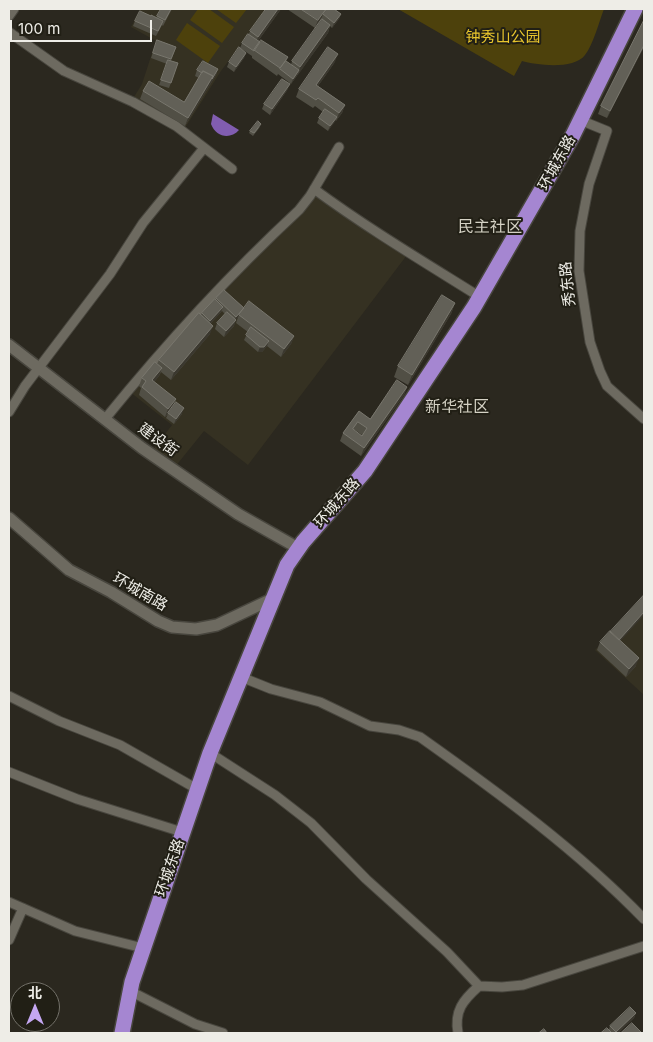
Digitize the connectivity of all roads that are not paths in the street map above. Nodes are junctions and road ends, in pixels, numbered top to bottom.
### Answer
1 (14, 9) edge
2 (635, 9) edge
3 (9, 16) edge
4 (9, 32) edge
5 (580, 120) junction
6 (339, 147) dead end
7 (204, 148) junction
8 (232, 169) dead end
9 (314, 189) junction
10 (480, 297) junction
11 (9, 344) edge
12 (39, 368) junction
13 (9, 412) edge
14 (644, 419) edge
15 (105, 420) junction
16 (9, 518) edge
17 (298, 548) junction
18 (272, 599) junction
19 (241, 677) junction
20 (9, 696) edge
21 (210, 753) junction
22 (9, 772) edge
23 (197, 789) junction
24 (182, 832) junction
25 (9, 902) edge
26 (24, 908) junction
27 (644, 919) edge
28 (9, 940) edge
29 (644, 946) edge
30 (143, 948) junction
31 (479, 986) junction
32 (130, 991) junction
33 (122, 1033) edge
34 (223, 1033) edge
35 (458, 1033) edge

1 - 3 street
2 - 5 highway, 环城东路
4 - 7 street
5 - 10 highway, 环城东路
5 - 14 street, 秀东路
6 - 9 street
7 - 8 street
7 - 12 street
9 - 10 street
9 - 15 street
10 - 17 highway, 环城东路
11 - 12 street, 建设街
12 - 13 street
12 - 15 street, 建设街
15 - 17 street, 建设街
16 - 18 street, 环城南路
17 - 18 highway, 环城东路
18 - 19 highway, 环城东路
19 - 21 highway, 环城东路
19 - 27 street
20 - 23 street
21 - 23 highway, 环城东路
21 - 31 street
22 - 24 street
23 - 24 highway, 环城东路
24 - 30 highway, 环城东路
25 - 26 street
26 - 28 street
26 - 30 street
29 - 31 street
30 - 32 highway, 环城东路
31 - 35 street
32 - 33 highway, 环城东路
32 - 34 street

